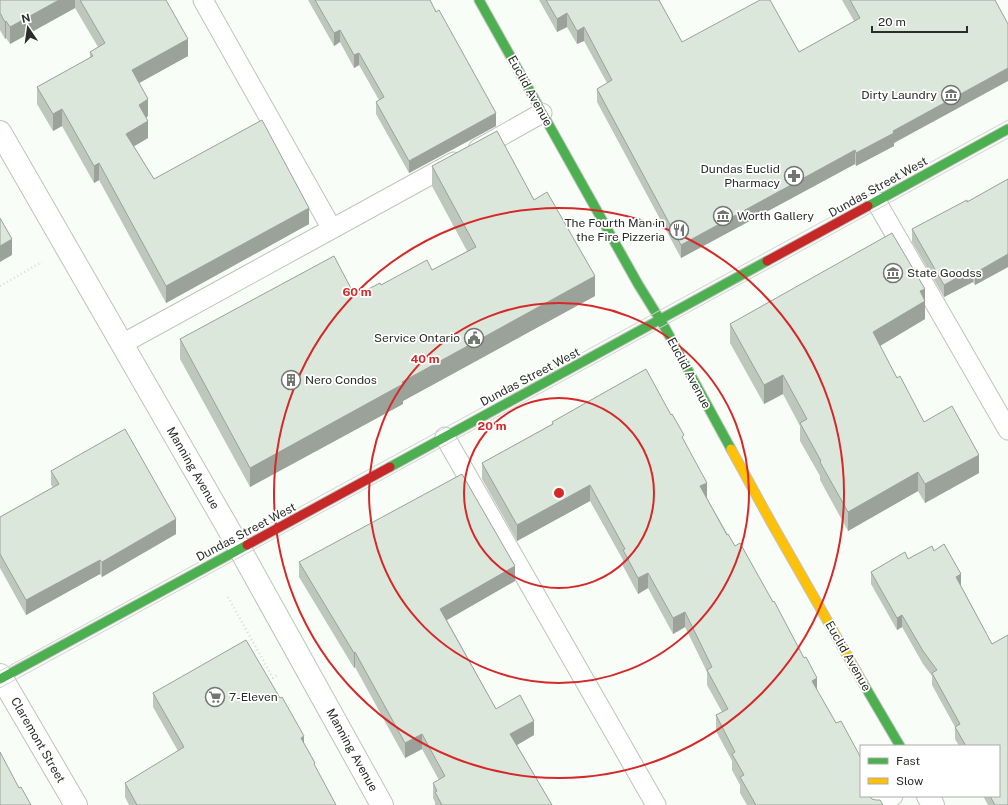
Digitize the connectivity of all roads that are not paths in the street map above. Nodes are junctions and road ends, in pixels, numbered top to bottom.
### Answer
1 (203, 0) edge
2 (479, 0) edge
3 (542, 113) junction
4 (1008, 129) edge
5 (0, 132) edge
6 (876, 201) junction
7 (332, 229) junction
8 (660, 320) junction
9 (122, 344) junction
10 (1008, 430) edge
11 (445, 437) junction
12 (239, 549) junction
13 (0, 677) edge
14 (899, 745) edge
15 (892, 797) edge
16 (76, 805) edge
17 (382, 805) edge
18 (656, 805) edge
19 (877, 805) edge

1 - 7 lane
2 - 3 main road, Euclid Avenue
3 - 7 lane
3 - 8 main road, Euclid Avenue
4 - 6 main road, Dundas Street West
5 - 9 street, Manning Avenue
6 - 8 main road, Dundas Street West
6 - 10 lane
7 - 9 lane
8 - 11 main road, Dundas Street West
8 - 14 main road, Euclid Avenue
9 - 12 street, Manning Avenue
11 - 12 main road, Dundas Street West
11 - 18 lane
12 - 13 main road, Dundas Street West
12 - 17 street, Manning Avenue
13 - 16 street, Claremont Street
15 - 19 lane

